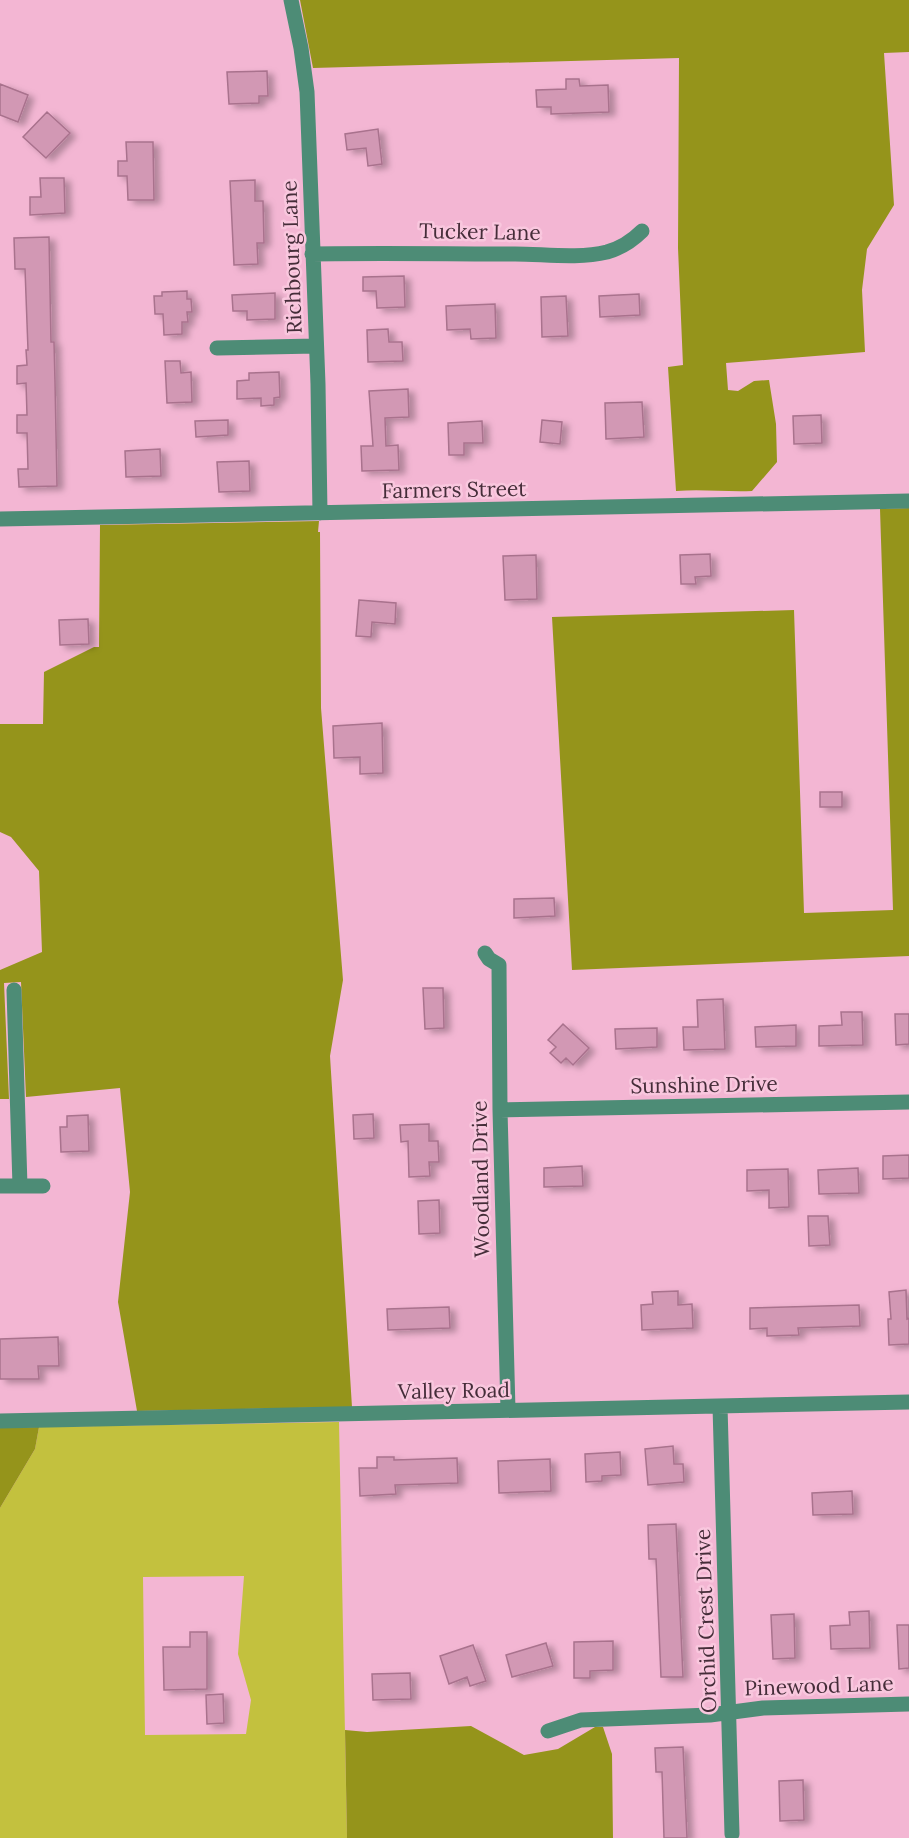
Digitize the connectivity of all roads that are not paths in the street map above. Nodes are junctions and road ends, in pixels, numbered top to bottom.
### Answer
1 (291, 0) edge
2 (642, 231) dead end
3 (312, 254) junction
4 (316, 346) junction
5 (218, 348) dead end
6 (909, 501) edge
7 (320, 513) junction
8 (0, 519) edge
9 (485, 953) dead end
10 (14, 990) dead end
11 (909, 1102) edge
12 (500, 1110) junction
13 (43, 1185) dead end
14 (0, 1186) edge
15 (20, 1186) junction
16 (909, 1402) edge
17 (720, 1406) junction
18 (508, 1410) junction
19 (0, 1421) edge
20 (909, 1704) edge
21 (730, 1711) junction
22 (548, 1731) dead end
23 (732, 1834) dead end

1 - 3 street, Richbourg Lane
2 - 3 street, Tucker Lane
3 - 4 street, Richbourg Lane
4 - 5 street
4 - 7 street, Richbourg Lane
6 - 7 street, Farmers Street
7 - 8 street, Farmers Street
9 - 12 street, Woodland Drive
10 - 15 street
11 - 12 street, Sunshine Drive
12 - 18 street, Woodland Drive
13 - 15 street
14 - 15 street
16 - 17 street, Valley Road
17 - 18 street, Valley Road
17 - 21 street, Orchid Crest Drive
18 - 19 street, Valley Road
20 - 21 street, Pinewood Lane
21 - 22 street, Pinewood Lane
21 - 23 street, Orchid Crest Drive

